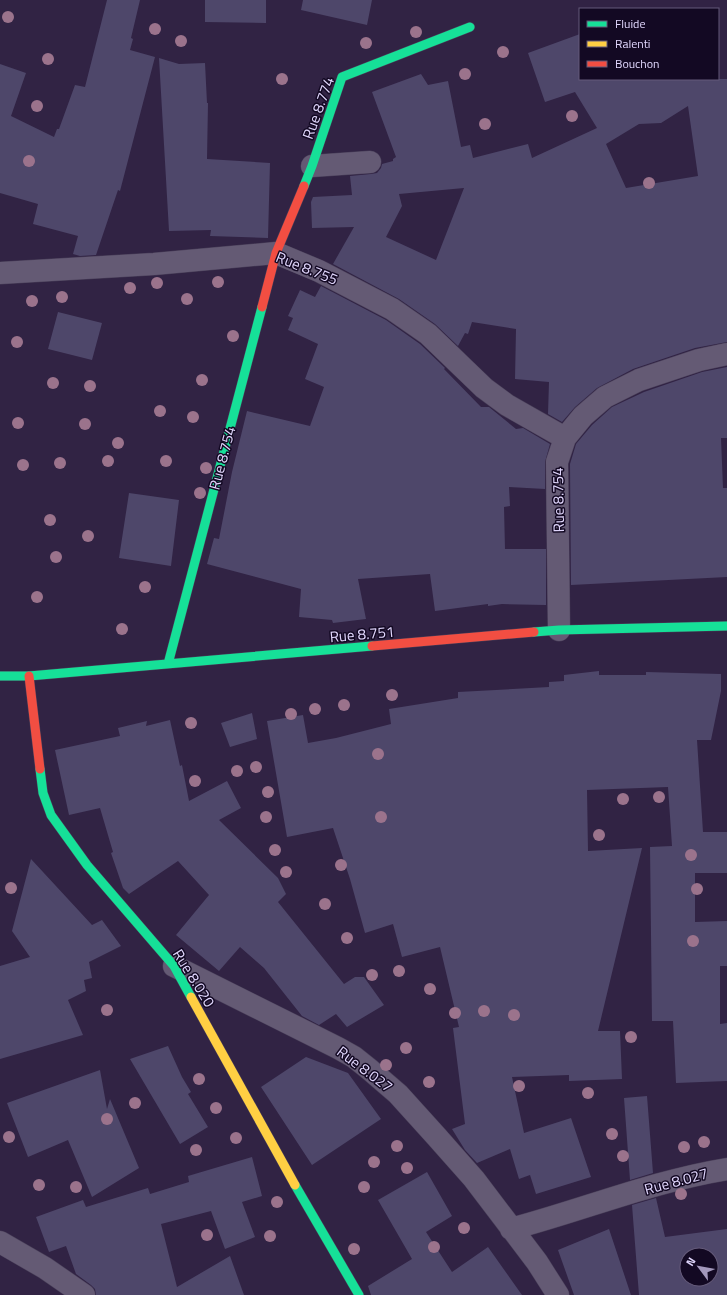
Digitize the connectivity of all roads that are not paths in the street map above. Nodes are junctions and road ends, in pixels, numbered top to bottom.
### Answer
1 (470, 27) dead end
2 (370, 162) dead end
3 (312, 166) junction
4 (276, 253) junction
5 (0, 273) edge
6 (727, 354) edge
7 (565, 438) junction
8 (727, 626) edge
9 (559, 630) junction
10 (168, 664) junction
11 (0, 676) edge
12 (28, 676) junction
13 (174, 966) junction
14 (727, 1169) edge
15 (511, 1229) junction
16 (0, 1242) edge
17 (84, 1295) edge
18 (359, 1295) edge
19 (558, 1295) edge

1 - 3 street, Rue 8.774
2 - 3 street
3 - 4 street, Rue 8.774
4 - 5 street, Rue 8.755
4 - 7 street, Rue 8.755
4 - 10 street, Rue 8.754
6 - 7 street, Rue 8.754
7 - 9 street, Rue 8.754
8 - 9 street, Rue 8.751
9 - 10 street, Rue 8.751
10 - 12 street, Rue 8.751
11 - 12 street, Rue 8.751
12 - 13 street, Rue 8.020
13 - 15 street, Rue 8.027
13 - 18 street, Rue 8.020
14 - 15 street, Rue 8.027
15 - 19 street, Rue 8.027
16 - 17 street

